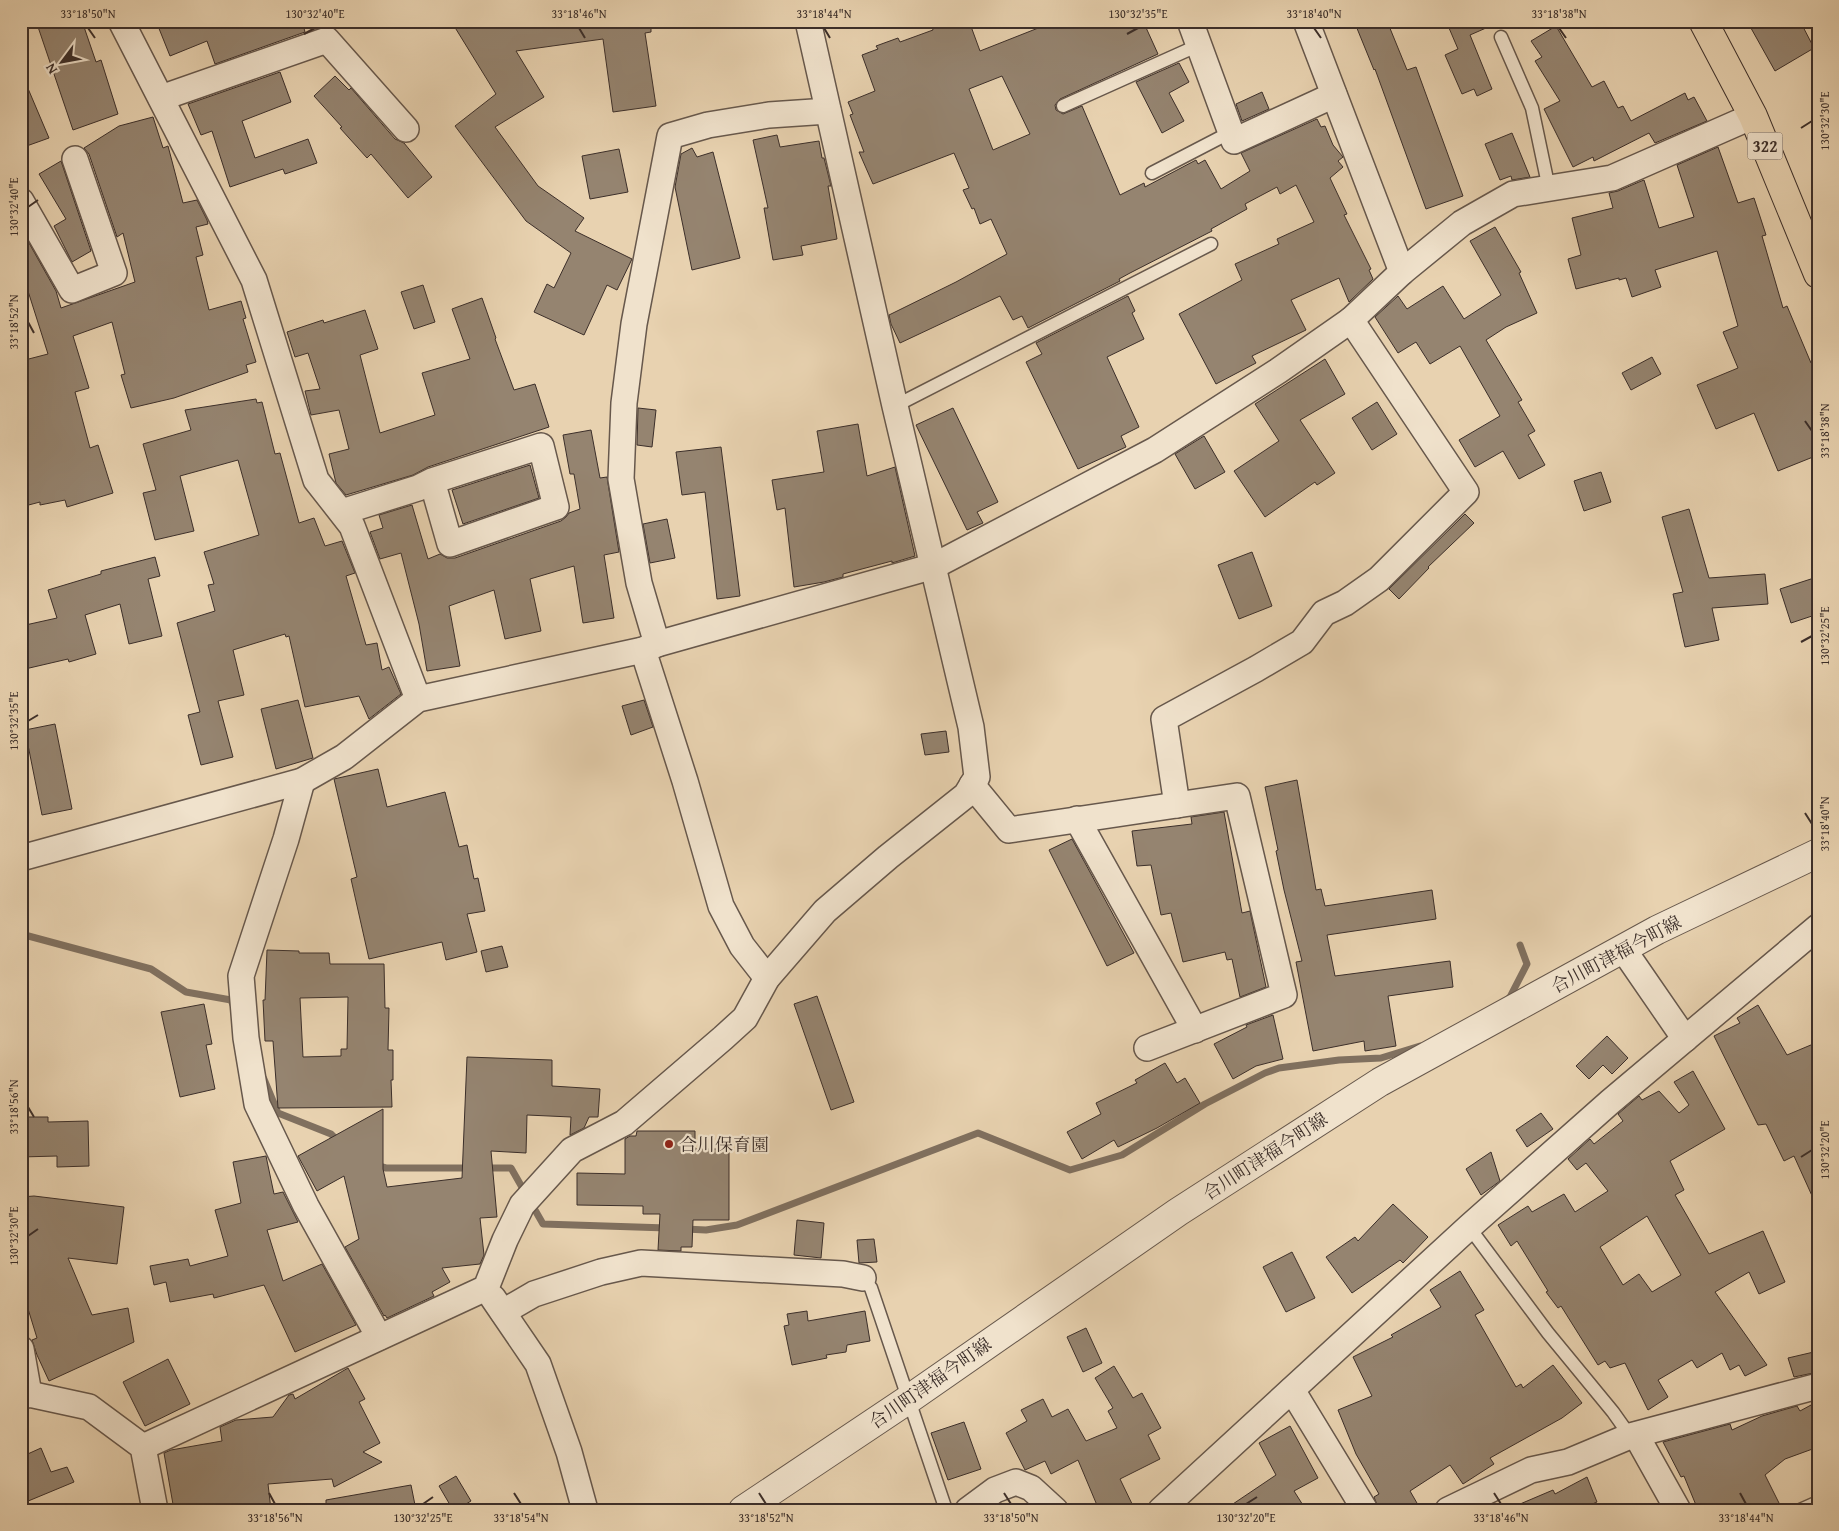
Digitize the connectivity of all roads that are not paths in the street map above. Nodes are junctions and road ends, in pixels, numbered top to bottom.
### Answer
1 (121, 21) edge
2 (808, 21) edge
3 (1190, 21) edge
4 (1306, 21) edge
5 (1707, 22) edge
6 (1501, 37) dead end
7 (1199, 45) junction
8 (1334, 94) junction
9 (160, 98) junction
10 (1063, 106) dead end
11 (828, 110) junction
12 (1753, 116) junction
13 (406, 129) dead end
14 (1231, 132) junction
15 (75, 159) dead end
16 (1152, 173) dead end
17 (1549, 188) junction
18 (21, 201) edge
19 (1211, 244) dead end
20 (1402, 272) junction
21 (1818, 274) edge
22 (1351, 320) junction
23 (895, 406) junction
24 (432, 481) junction
25 (342, 512) junction
26 (934, 566) junction
27 (650, 647) junction
28 (418, 699) junction
29 (302, 781) junction
30 (972, 785) junction
31 (1177, 805) junction
32 (1077, 819) junction
33 (1818, 853) edge
34 (21, 858) edge
35 (1818, 927) edge
36 (1623, 949) junction
37 (768, 978) junction
38 (1195, 1030) junction
39 (1685, 1039) junction
40 (1147, 1048) dead end
41 (1469, 1227) junction
42 (863, 1278) joint
43 (486, 1288) junction
44 (503, 1312) junction
45 (379, 1337) junction
46 (21, 1349) edge
47 (1818, 1386) edge
48 (1292, 1390) junction
49 (25, 1396) edge
50 (909, 1399) junction
51 (1633, 1435) junction
52 (143, 1447) junction
53 (1818, 1502) edge
54 (155, 1510) edge
55 (585, 1510) edge
56 (743, 1510) edge
57 (946, 1510) edge
58 (968, 1510) edge
59 (1054, 1510) edge
60 (1161, 1510) edge
61 (1365, 1510) edge
62 (1448, 1510) edge
63 (1678, 1510) edge
64 (1800, 1510) edge

1 - 9 street
2 - 11 street
3 - 7 street
4 - 8 street
5 - 12 highway, 322
6 - 17 lane
7 - 10 lane
7 - 14 street
8 - 14 street
8 - 20 street
9 - 13 street
9 - 25 street
11 - 23 street
11 - 27 street
12 - 17 street
12 - 21 highway, 322
14 - 16 lane
15 - 18 street
17 - 20 street
19 - 23 lane
20 - 22 street
22 - 26 street
22 - 31 street
23 - 26 street
24 - 24 street
24 - 25 street
25 - 28 street
26 - 27 street
26 - 30 street
27 - 28 street
27 - 37 street
28 - 29 street
29 - 34 street
29 - 45 street
30 - 32 street
30 - 37 street
31 - 32 street
31 - 38 street
32 - 38 street
33 - 36 street, 合川町津福今町線
35 - 39 street
36 - 39 street
36 - 50 street, 合川町津福今町線
37 - 43 street
38 - 40 street
39 - 41 street
41 - 48 street
41 - 51 lane
42 - 44 street
42 - 50 lane
43 - 44 street
43 - 45 street
44 - 55 street
45 - 52 street
46 - 49 street
47 - 51 street
48 - 60 street
48 - 61 street
49 - 52 street
50 - 56 street, 合川町津福今町線
50 - 57 lane
51 - 62 street
51 - 63 street
52 - 54 street
53 - 64 lane
58 - 59 street

